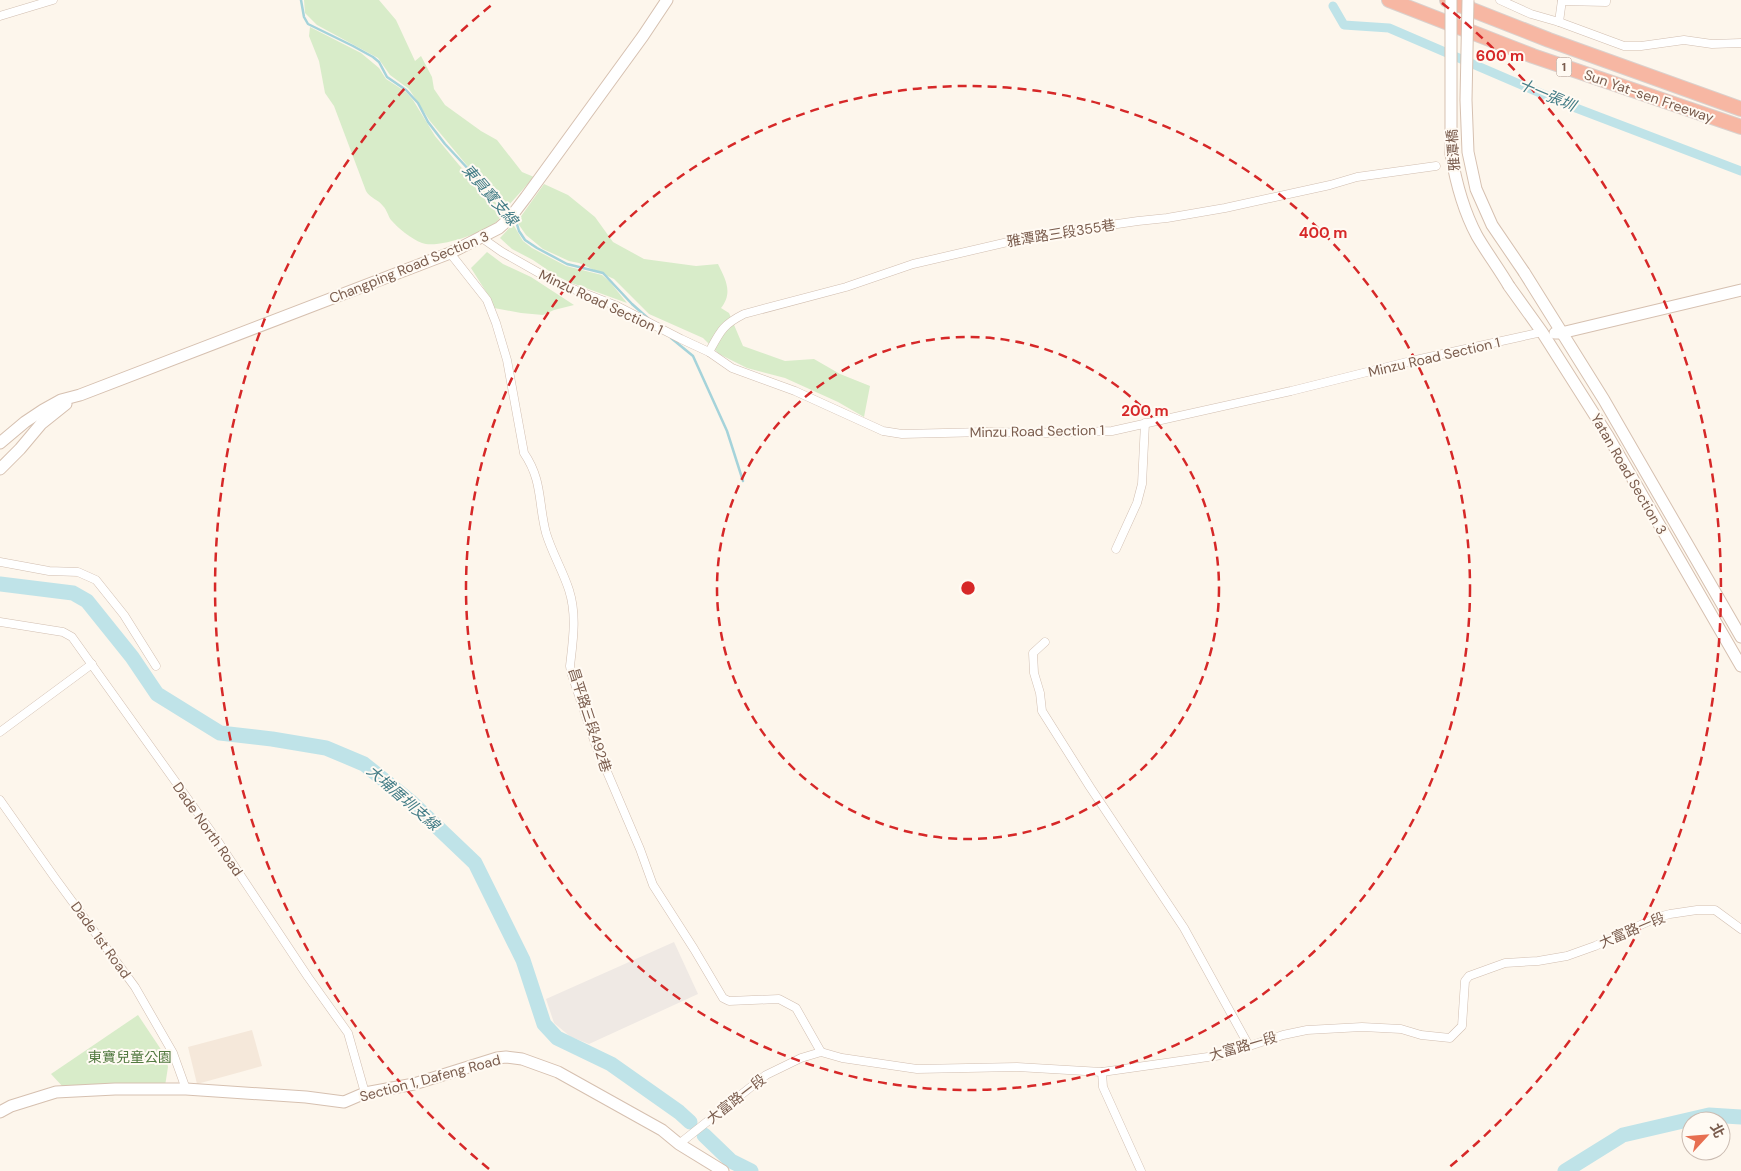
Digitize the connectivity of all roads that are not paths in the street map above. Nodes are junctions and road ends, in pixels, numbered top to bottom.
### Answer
1 (53, 0) edge
2 (667, 0) edge
3 (1389, 0) edge
4 (1447, 0) edge
5 (1451, 0) edge
6 (1468, 0) edge
7 (1500, 0) edge
8 (1606, 0) edge
9 (1562, 1) edge
10 (0, 16) edge
11 (1559, 22) junction
12 (1741, 43) edge
13 (1741, 109) edge
14 (1741, 127) edge
15 (1436, 166) dead end
16 (482, 238) junction
17 (450, 253) junction
18 (1524, 272) joint
19 (1509, 286) joint
20 (1741, 290) edge
21 (1542, 332) junction
22 (1561, 333) junction
23 (709, 352) junction
24 (80, 395) junction
25 (1145, 424) junction
26 (0, 443) edge
27 (0, 469) edge
28 (1116, 549) dead end
29 (0, 562) edge
30 (0, 622) edge
31 (1741, 637) edge
32 (1045, 642) dead end
33 (92, 664) junction
34 (156, 666) dead end
35 (1741, 666) edge
36 (0, 732) edge
37 (0, 800) edge
38 (1741, 929) edge
39 (1248, 1046) junction
40 (821, 1052) junction
41 (1102, 1072) junction
42 (186, 1090) junction
43 (365, 1094) junction
44 (0, 1112) edge
45 (679, 1144) junction
46 (723, 1171) edge
47 (1141, 1171) edge

1 - 10 street
2 - 16 street, Changping Road Section 3
3 - 14 highway, Sun Yat-sen Freeway / 1
4 - 13 highway, Sun Yat-sen Freeway / 1
5 - 19 street, 雅潭橋, bridge
6 - 18 street, 雅潭橋, bridge
7 - 11 street
8 - 9 street
9 - 11 street
11 - 12 street
15 - 23 street, 雅潭路三段355巷
16 - 17 street, Changping Road Section 3
16 - 23 street, Minzu Road Section 1
17 - 24 street, Changping Road Section 3
17 - 40 street, 昌平路三段492巷
18 - 22 street, Yatan Road Section 3
19 - 21 street, Yatan Road Section 3
20 - 22 street, Minzu Road Section 1
21 - 22 street, Minzu Road Section 1
21 - 25 street, Minzu Road Section 1
21 - 35 street, Yatan Road Section 3
22 - 31 street, Yatan Road Section 3
23 - 25 street, Minzu Road Section 1
24 - 26 street, Changping Road Section 3
24 - 27 street, Changping Road Section 3
25 - 28 street
29 - 34 street
30 - 33 street, Dade North Road
32 - 39 street
33 - 36 street
33 - 43 street, Dade North Road
37 - 42 street, Dade 1st Road
38 - 39 street, 大富路一段
39 - 41 street, 大富路一段
40 - 41 street, 大富路一段
40 - 45 street, 大富路一段
41 - 47 street
42 - 43 street, Section 1, Dafeng Road
42 - 44 street, Section 1, Dafeng Road
43 - 45 street, Section 1, Dafeng Road
45 - 46 street, Section 1, Dafeng Road

